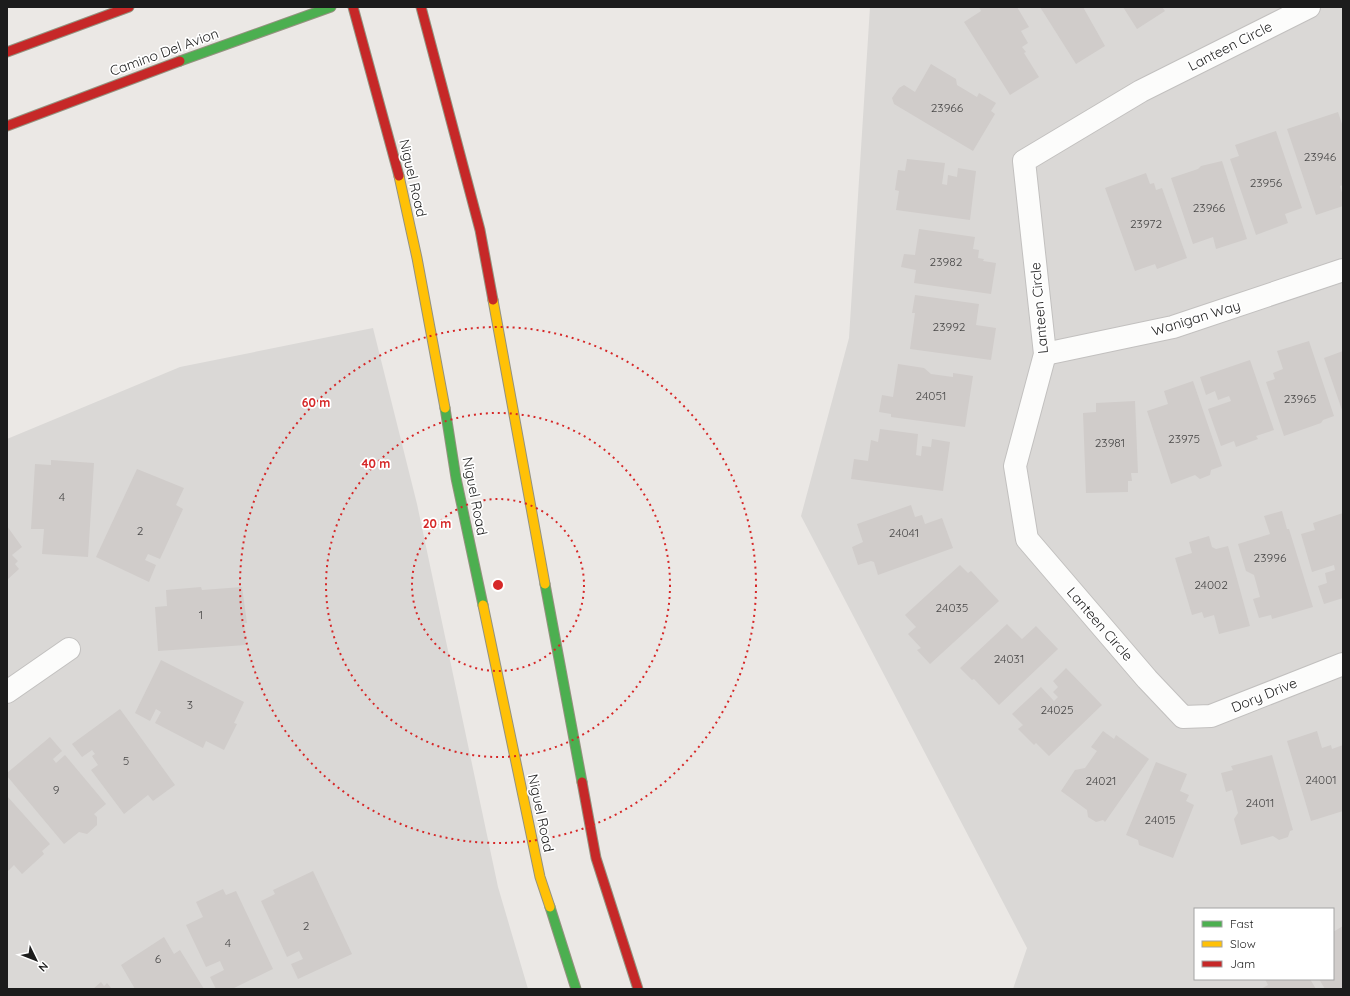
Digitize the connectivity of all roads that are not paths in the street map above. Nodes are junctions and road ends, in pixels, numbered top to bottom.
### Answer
1 (129, 7) edge
2 (331, 7) edge
3 (353, 7) edge
4 (421, 7) edge
5 (1309, 7) edge
6 (7, 52) edge
7 (7, 126) edge
8 (1343, 270) edge
9 (1045, 354) junction
10 (69, 649) dead end
11 (1343, 664) edge
12 (7, 692) edge
13 (1183, 717) joint
14 (576, 989) edge
15 (638, 989) edge

1 - 6 main road
2 - 7 main road, Camino Del Avion
3 - 14 main road, Niguel Road
4 - 15 main road
5 - 9 street, Lanteen Circle
8 - 9 street, Wanigan Way
9 - 13 street, Lanteen Circle
10 - 12 street
11 - 13 street, Dory Drive

